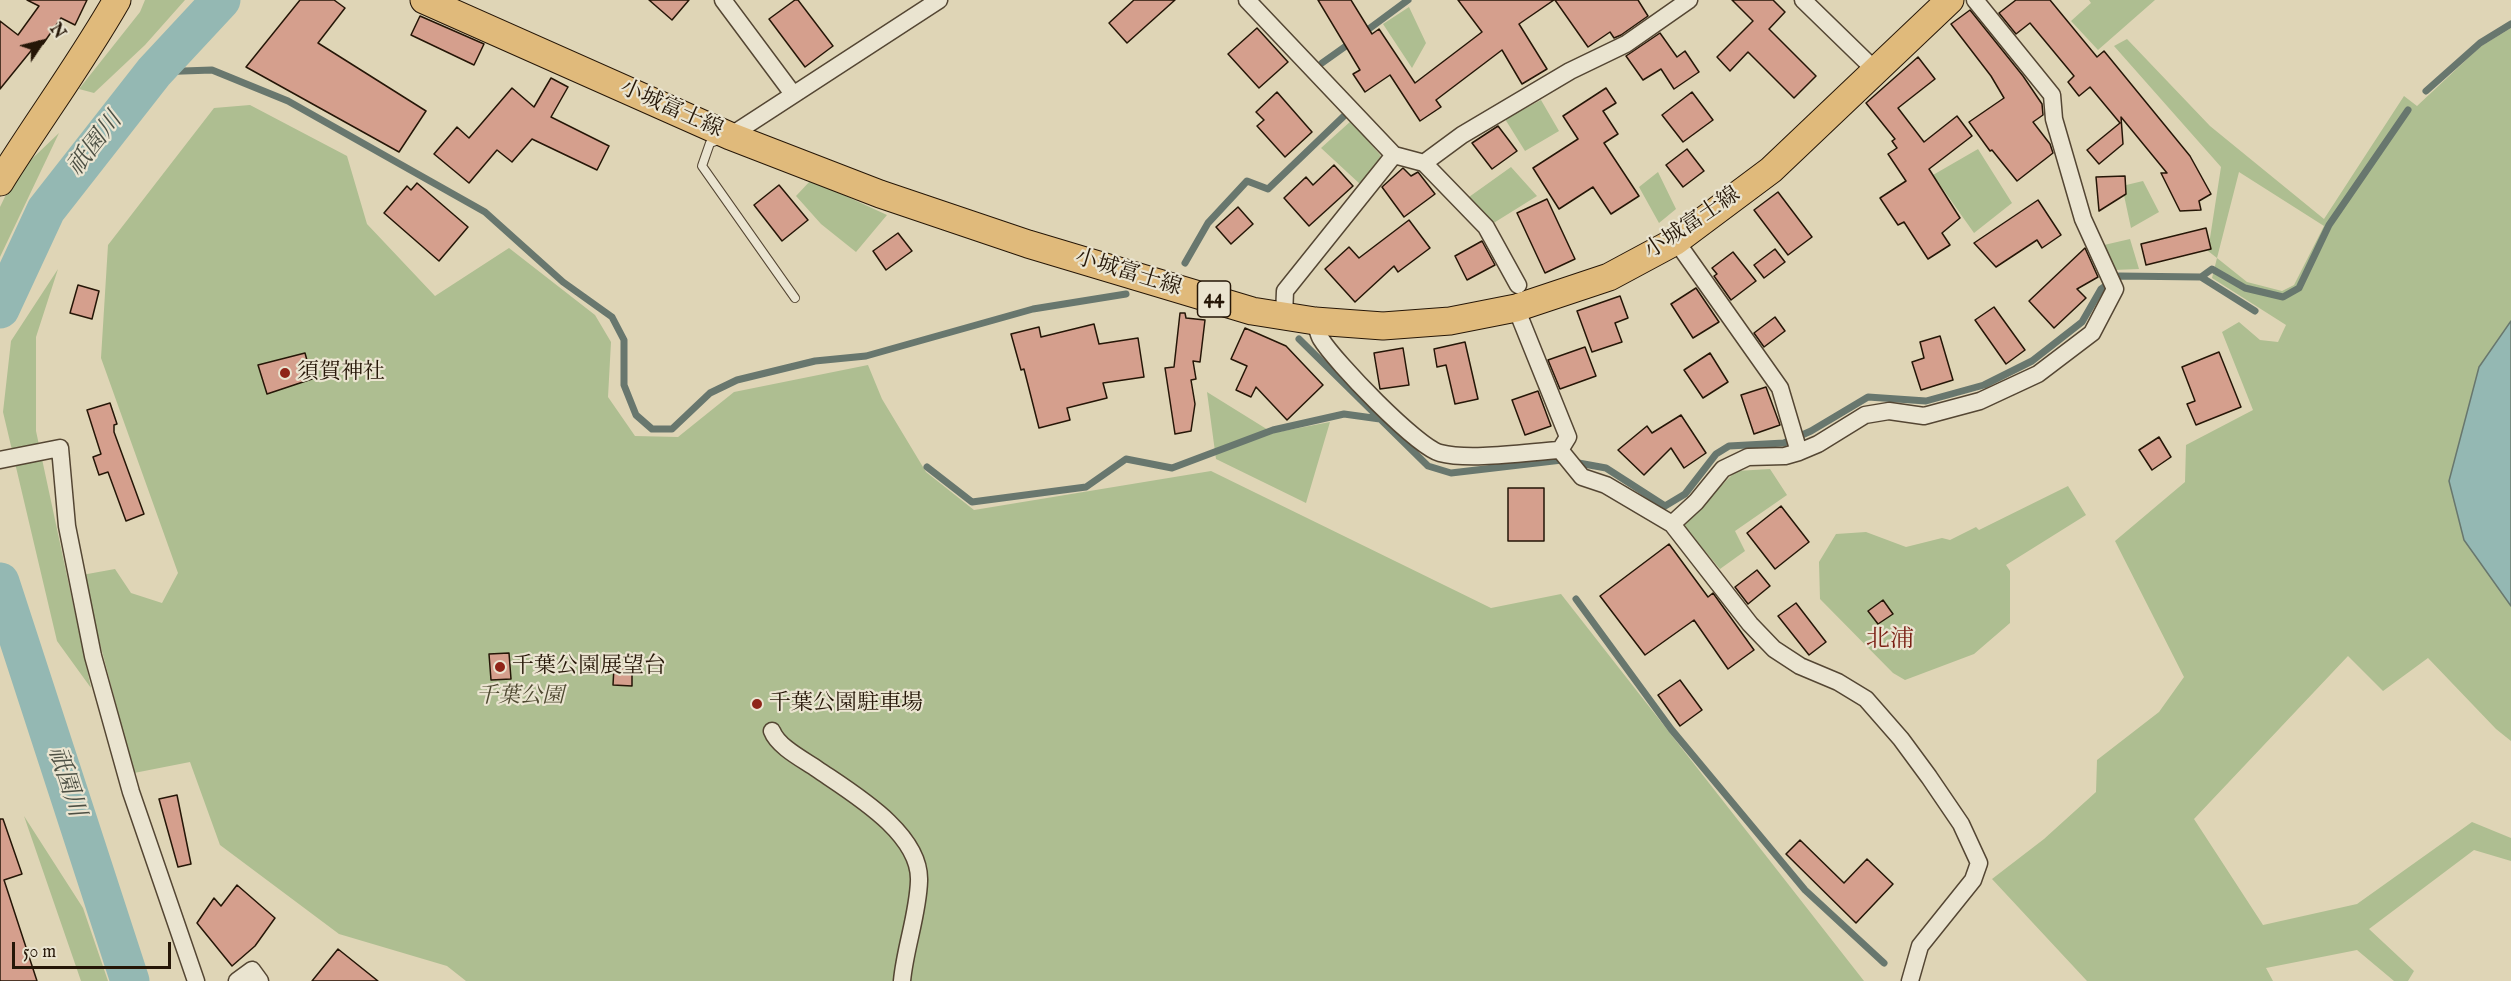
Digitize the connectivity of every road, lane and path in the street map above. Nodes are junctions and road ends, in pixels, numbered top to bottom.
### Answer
1 (117, 0) edge
2 (424, 0) edge
3 (723, 0) edge
4 (939, 0) edge
5 (1246, 0) edge
6 (1689, 0) edge
7 (1803, 0) edge
8 (1950, 0) edge
9 (1975, 0) edge
10 (1875, 70) junction
11 (793, 94) junction
12 (730, 136) junction
13 (1394, 155) junction
14 (1424, 163) junction
15 (0, 182) edge
16 (1676, 241) junction
17 (1517, 297) junction
18 (795, 298) dead end
19 (1284, 316) junction
20 (1315, 321) junction
21 (1560, 450) junction
22 (1799, 452) junction
23 (0, 460) edge
24 (1672, 524) junction
25 (772, 731) dead end
26 (196, 981) edge
27 (237, 981) edge
28 (260, 981) edge
29 (902, 981) edge
30 (1910, 981) edge

1 - 15 main road
2 - 12 main road, 小城富士線 / 44
3 - 11 street
4 - 11 street
5 - 13 street
6 - 14 street
7 - 10 street
8 - 10 main road, 小城富士線 / 44
9 - 22 street
10 - 16 main road, 小城富士線 / 44
11 - 12 street
12 - 18 lane
12 - 19 main road, 小城富士線 / 44
13 - 14 street
13 - 19 street
14 - 17 street
16 - 17 main road, 小城富士線 / 44
16 - 22 street
17 - 20 main road, 小城富士線 / 44
17 - 21 street
19 - 20 main road, 小城富士線 / 44
20 - 21 street
21 - 24 street
22 - 24 street
23 - 26 street
24 - 30 street
25 - 29 street
27 - 28 street

